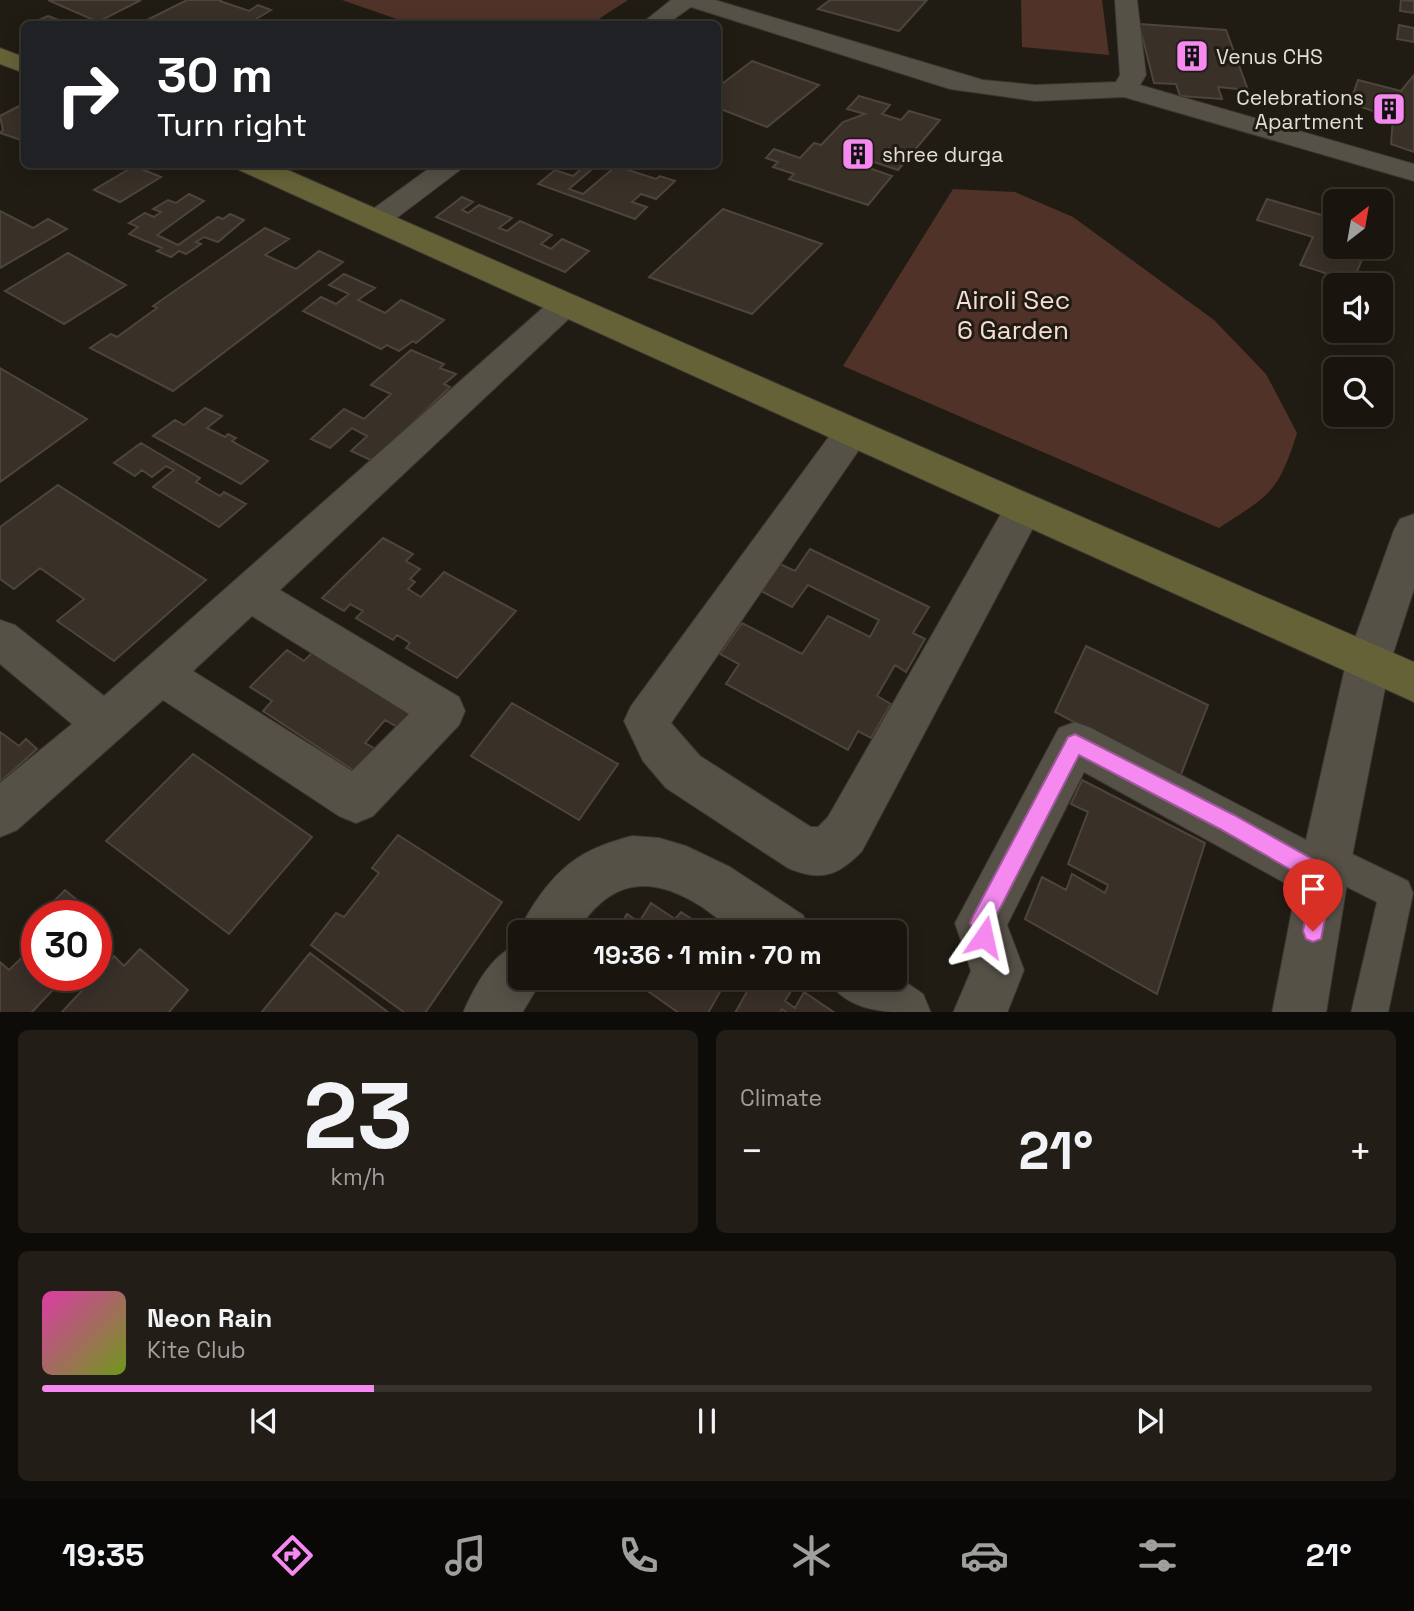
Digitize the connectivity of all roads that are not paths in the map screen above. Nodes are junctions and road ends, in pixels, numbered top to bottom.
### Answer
1 (689, 0) edge
2 (1126, 0) edge
3 (657, 21) edge
4 (0, 55) edge
5 (21, 65) edge
6 (1125, 89) junction
7 (258, 168) edge
8 (448, 168) edge
9 (1414, 173) edge
10 (376, 220) junction
11 (565, 305) junction
12 (852, 432) junction
13 (1024, 509) junction
14 (1414, 530) edge
15 (250, 592) junction
16 (0, 638) edge
17 (1368, 663) junction
18 (160, 674) junction
19 (1414, 683) edge
20 (105, 724) junction
21 (0, 814) edge
22 (1325, 868) junction
23 (555, 920) edge
24 (766, 920) edge
25 (508, 987) edge
26 (870, 990) edge
27 (491, 1012) edge
28 (903, 1012) edge
29 (980, 1012) edge
30 (1299, 1012) edge
31 (1369, 1012) edge

1 - 3 street
1 - 6 street
2 - 6 street
4 - 5 street
6 - 9 street
7 - 10 street
8 - 10 street
10 - 11 street
11 - 12 street
11 - 15 street
12 - 13 street
12 - 13 street
13 - 17 street
14 - 17 street
15 - 18 street
15 - 18 street
16 - 20 street
17 - 19 street
17 - 22 street
18 - 20 street
20 - 21 street
22 - 29 street
22 - 30 street
22 - 31 lane
23 - 24 street
25 - 27 street
26 - 28 street

